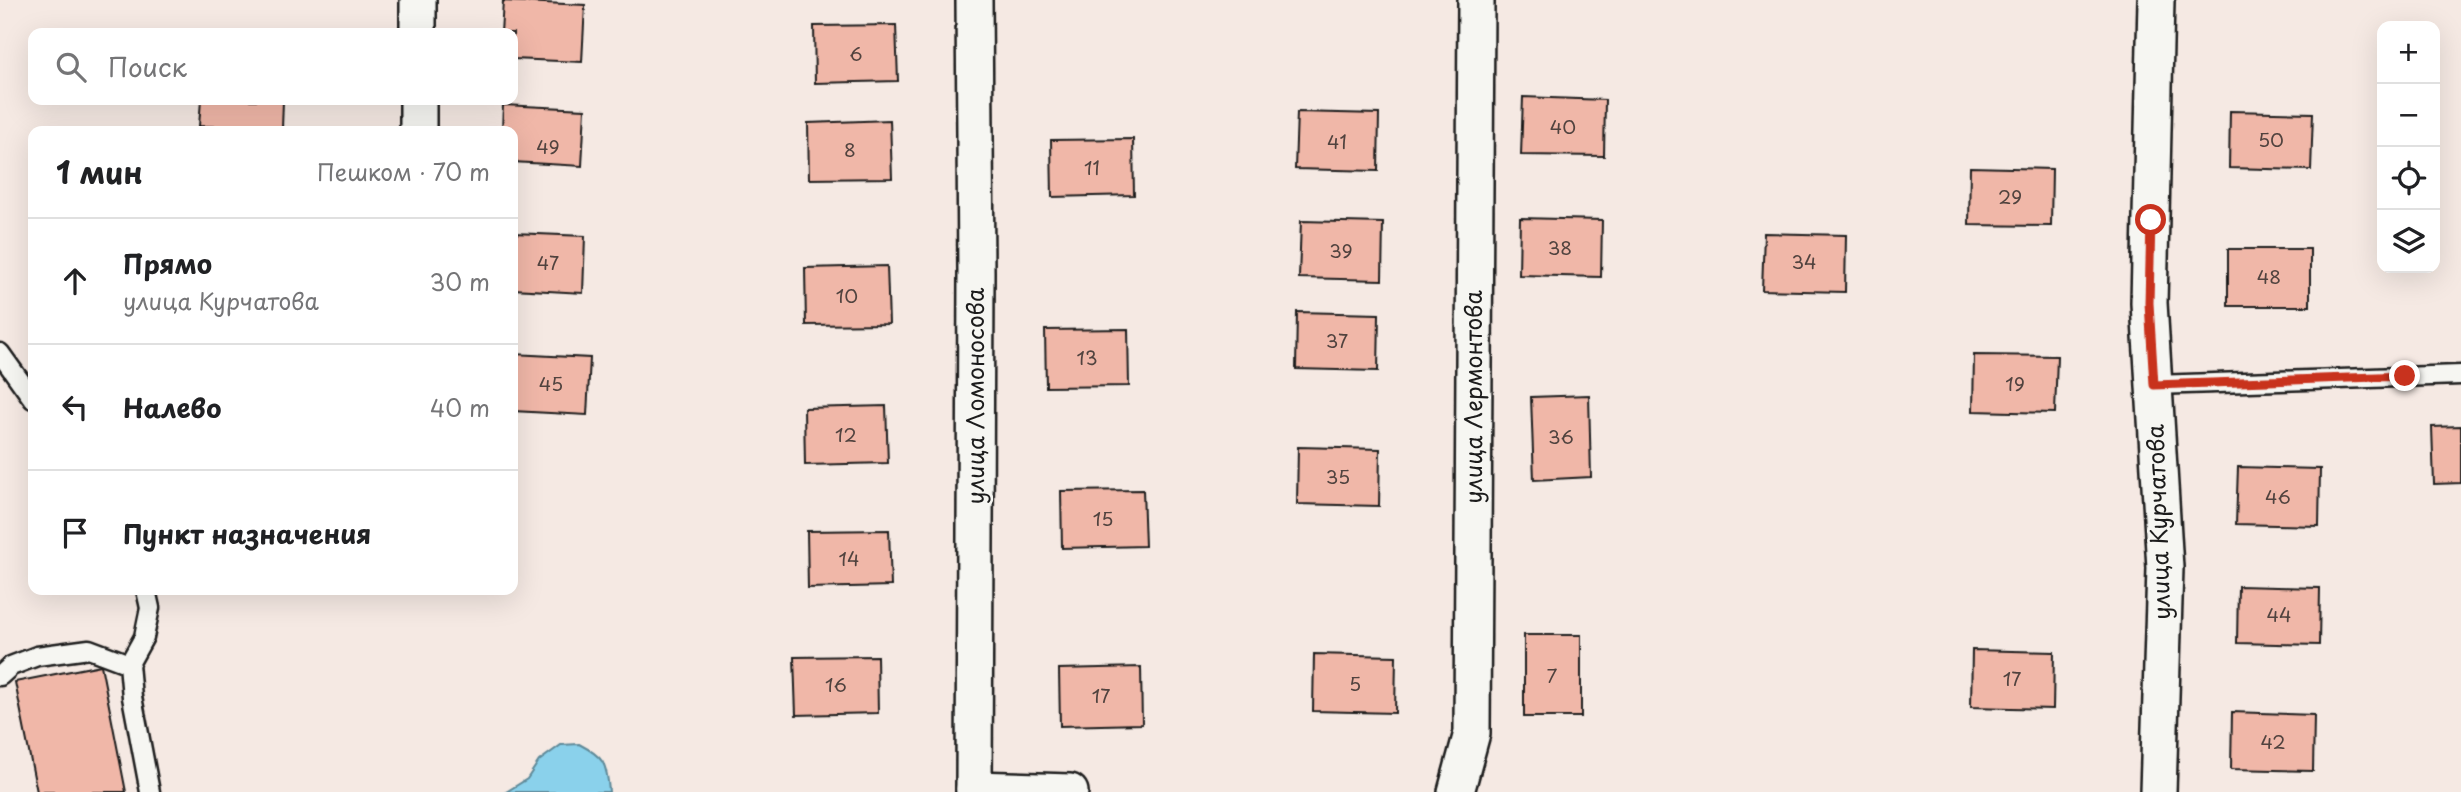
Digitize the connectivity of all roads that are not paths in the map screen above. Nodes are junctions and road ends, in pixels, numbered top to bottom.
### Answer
1 (418, 0) edge
2 (974, 0) edge
3 (1476, 0) edge
4 (2156, 0) edge
5 (418, 28) edge
6 (418, 105) edge
7 (418, 126) edge
8 (0, 353) edge
9 (2461, 374) edge
10 (2154, 385) junction
11 (28, 392) edge
12 (147, 595) edge
13 (129, 664) junction
14 (0, 676) edge
15 (974, 791) edge
16 (150, 792) edge
17 (1070, 792) edge
18 (1455, 792) edge
19 (2158, 792) edge

1 - 5 street
2 - 15 street, улица Ломоносова
3 - 18 street, улица Лермонтова
4 - 10 street, улица Курчатова
6 - 7 street
8 - 11 lane
9 - 10 lane
10 - 19 street, улица Курчатова
12 - 13 lane
13 - 14 lane
13 - 16 lane
15 - 17 street

